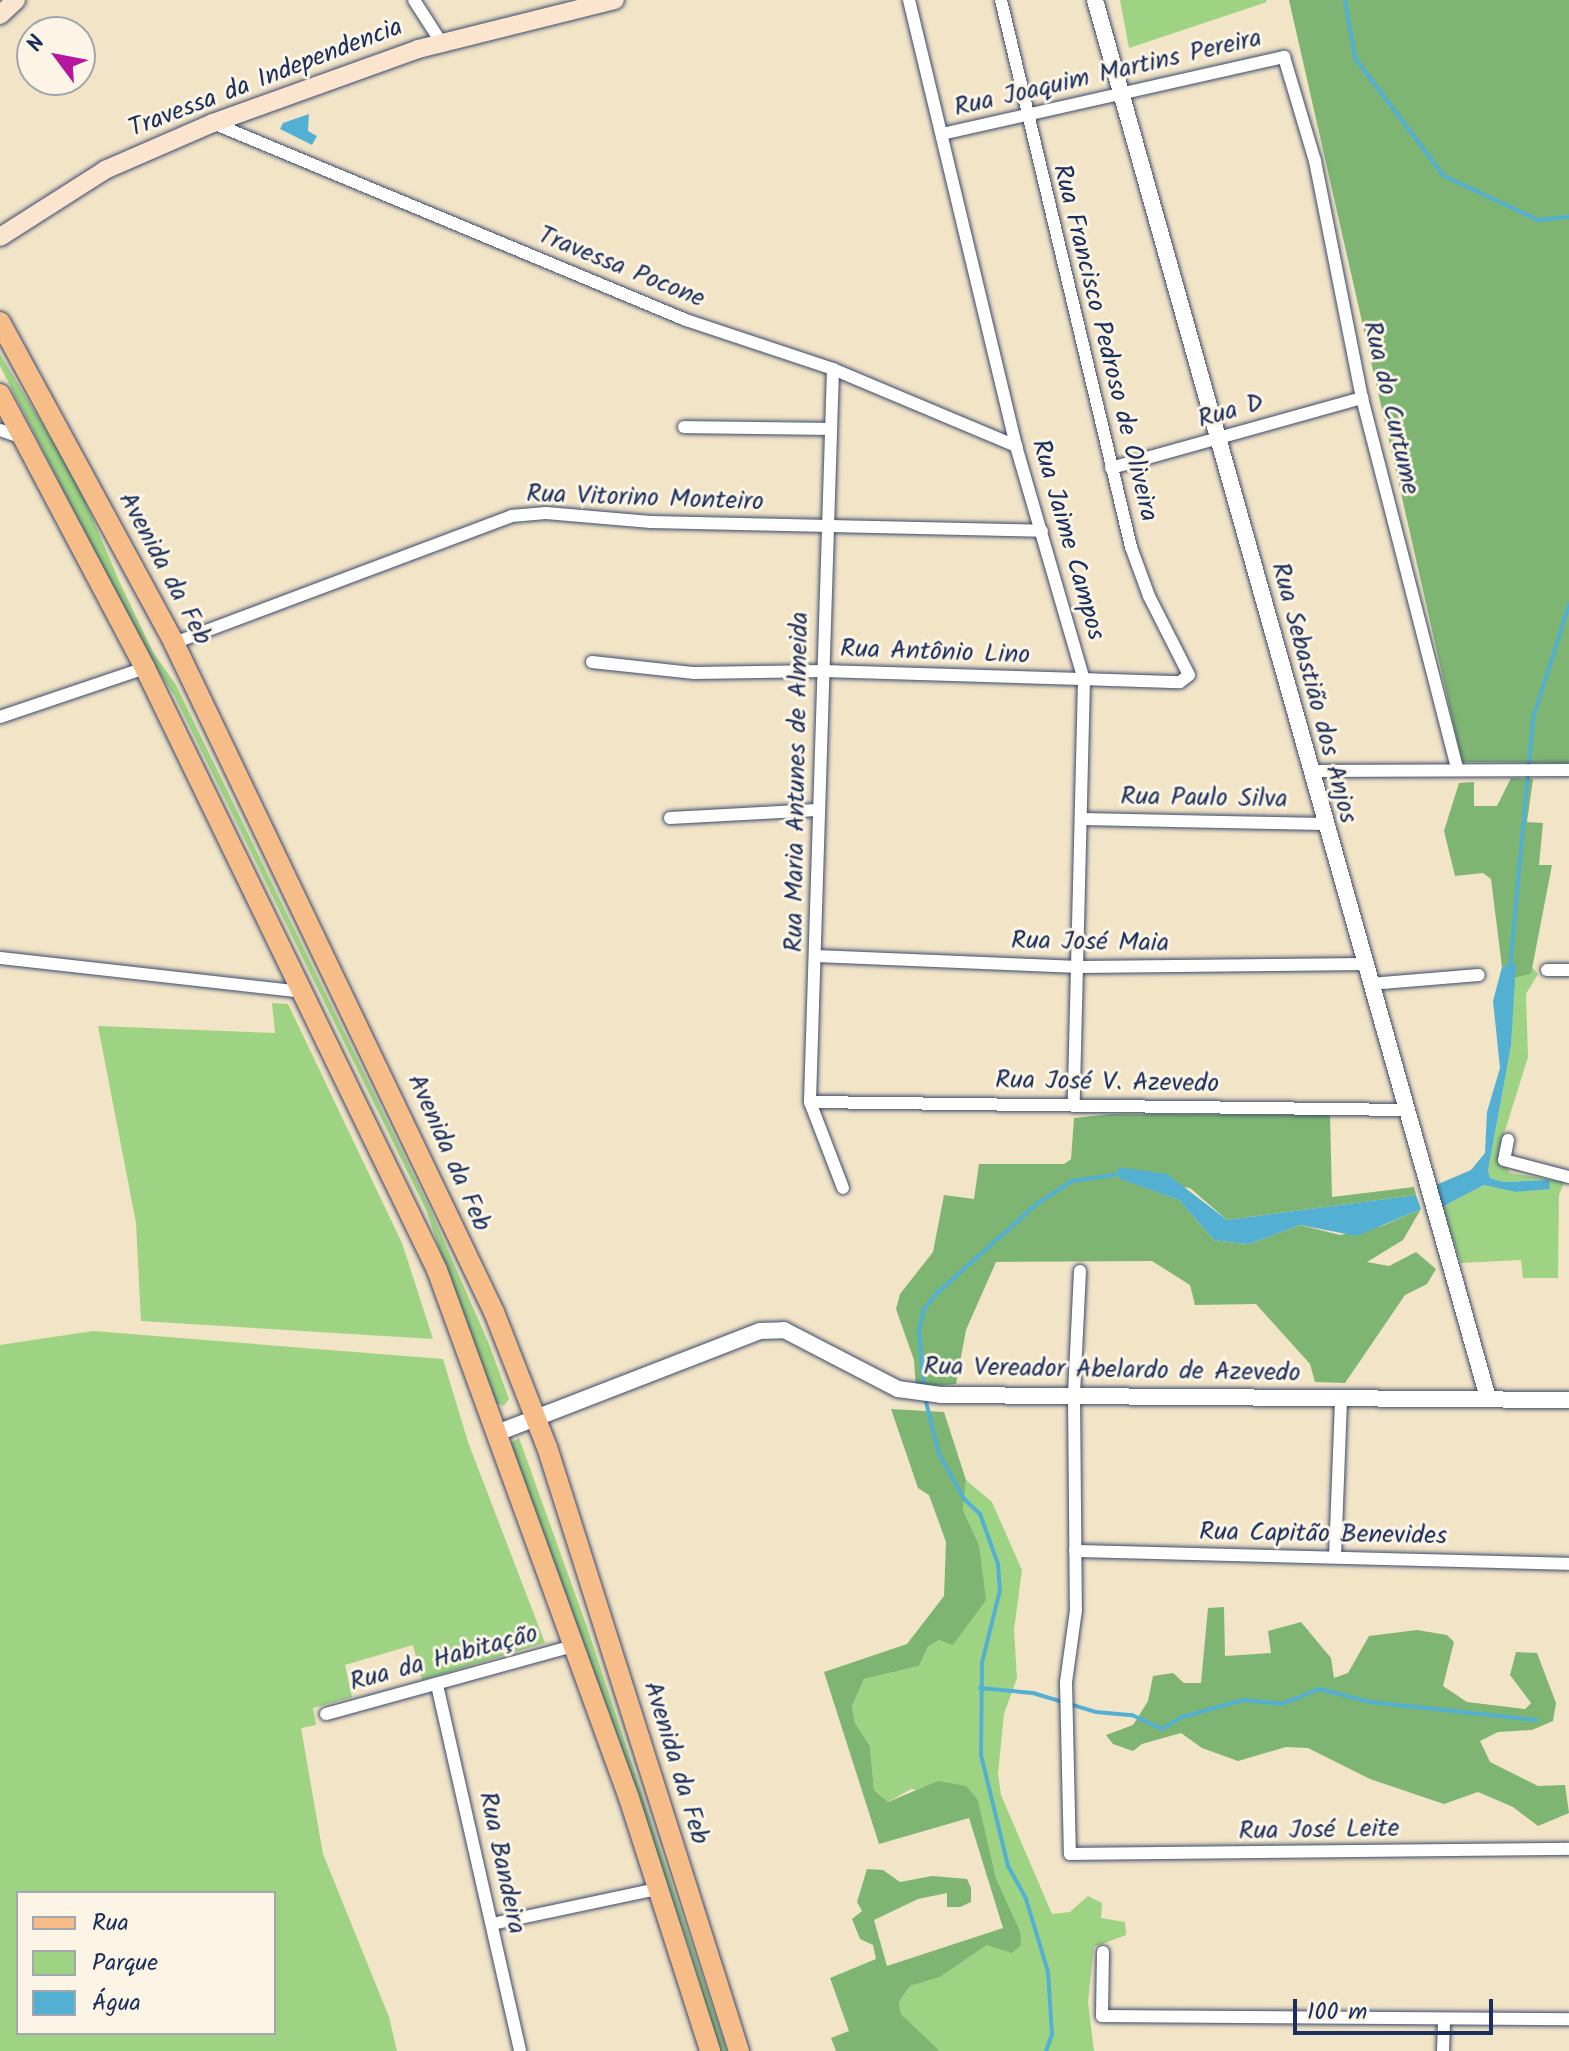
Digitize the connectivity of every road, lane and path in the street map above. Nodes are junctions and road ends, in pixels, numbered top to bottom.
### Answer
1 (16, 0) edge
2 (414, 0) edge
3 (615, 0) edge
4 (909, 0) edge
5 (1001, 0) edge
6 (1095, 0) edge
7 (0, 15) edge
8 (441, 42) junction
9 (1284, 57) joint
10 (1121, 94) junction
11 (1028, 115) junction
12 (213, 123) junction
13 (942, 134) junction
14 (0, 237) edge
15 (0, 322) edge
16 (833, 369) junction
17 (1362, 398) junction
18 (1, 400) edge
19 (684, 427) dead end
20 (828, 429) junction
21 (0, 430) edge
22 (1218, 439) junction
23 (28, 440) junction
24 (1016, 446) junction
25 (1111, 468) junction
26 (824, 527) junction
27 (1042, 531) junction
28 (174, 643) junction
29 (592, 662) dead end
30 (145, 668) junction
31 (823, 671) junction
32 (1084, 680) junction
33 (1180, 682) joint
34 (0, 717) edge
35 (1457, 768) junction
36 (1569, 770) edge
37 (1312, 771) junction
38 (817, 810) junction
39 (670, 818) dead end
40 (1083, 819) junction
41 (1324, 824) junction
42 (816, 956) junction
43 (0, 958) edge
44 (1363, 964) junction
45 (1079, 967) junction
46 (1547, 970) dead end
47 (1569, 970) edge
48 (1479, 975) dead end
49 (1370, 984) junction
50 (305, 992) junction
51 (810, 1102) junction
52 (1074, 1104) junction
53 (1405, 1110) junction
54 (1508, 1140) dead end
55 (1569, 1177) edge
56 (843, 1188) dead end
57 (1080, 1271) dead end
58 (1074, 1394) junction
59 (1341, 1398) junction
60 (1488, 1398) junction
61 (1569, 1400) edge
62 (536, 1419) junction
63 (497, 1433) junction
64 (1075, 1551) junction
65 (1335, 1557) junction
66 (1569, 1564) edge
67 (573, 1646) junction
68 (437, 1685) junction
69 (326, 1714) dead end
70 (1569, 1849) edge
71 (656, 1889) junction
72 (492, 1924) junction
73 (1103, 1952) dead end
74 (1569, 2019) edge
75 (1444, 2020) junction
76 (520, 2051) edge
77 (710, 2051) edge
78 (739, 2051) edge
79 (1443, 2051) edge

1 - 7 main road
2 - 8 street
3 - 8 main road, Travessa da Independencia
4 - 13 street, Rua Jaime Campos
5 - 11 street, Rua Francisco Pedroso de Oliveira
6 - 10 street, Rua Sebastião dos Anjos
8 - 12 main road, Travessa da Independencia
9 - 10 street, Rua Joaquim Martins Pereira
9 - 17 street, Rua do Curtume
10 - 11 street, Rua Joaquim Martins Pereira
10 - 22 street, Rua Sebastião dos Anjos
11 - 13 street, Rua Joaquim Martins Pereira
11 - 25 street, Rua Francisco Pedroso de Oliveira
12 - 14 main road, Travessa da Independencia
12 - 16 street, Travessa Pocone
13 - 24 street, Rua Jaime Campos
15 - 28 main road, Avenida da Feb
16 - 20 street, Rua Maria Antunes de Almeida
16 - 24 street, Travessa Pocone
17 - 22 street, Rua D
17 - 35 street, Rua do Curtume
18 - 23 main road
19 - 20 street
20 - 26 street, Rua Maria Antunes de Almeida
21 - 23 street
22 - 25 street, Rua D
22 - 37 street, Rua Sebastião dos Anjos
23 - 30 main road
24 - 27 street, Rua Jaime Campos
25 - 33 street, Rua Francisco Pedroso de Oliveira
26 - 27 street, Rua Vitorino Monteiro
26 - 28 street, Rua Vitorino Monteiro
26 - 31 street, Rua Maria Antunes de Almeida
27 - 32 street, Rua Jaime Campos
28 - 62 main road, Avenida da Feb
29 - 31 street, Rua Antônio Lino
30 - 34 street
30 - 50 main road
31 - 32 street, Rua Antônio Lino
31 - 38 street, Rua Maria Antunes de Almeida
32 - 33 street, Rua Antônio Lino
32 - 40 street, Rua Jaime Campos
35 - 36 street
35 - 37 street
37 - 41 street, Rua Sebastião dos Anjos
38 - 39 street
38 - 42 street, Rua Maria Antunes de Almeida
40 - 41 street, Rua Paulo Silva
40 - 45 street, Rua Jaime Campos
41 - 44 street, Rua Sebastião dos Anjos
42 - 45 street, Rua José Maia
42 - 51 street, Rua Maria Antunes de Almeida
43 - 50 street
44 - 45 street, Rua José Maia
44 - 49 street, Rua Sebastião dos Anjos
45 - 52 street, Rua Jaime Campos
46 - 47 street
48 - 49 street
49 - 53 street, Rua Sebastião dos Anjos
50 - 63 main road
51 - 52 street, Rua José V. Azevedo
51 - 56 street, Rua Maria Antunes de Almeida
52 - 53 street, Rua José V. Azevedo
53 - 60 street, Rua Sebastião dos Anjos
54 - 55 street
57 - 58 street
58 - 59 street, Rua Vereador Abelardo de Azevedo
58 - 62 street, Rua Vereador Abelardo de Azevedo
58 - 64 street
59 - 60 street, Rua Vereador Abelardo de Azevedo
59 - 65 street
60 - 61 street, Rua Vereador Abelardo de Azevedo
62 - 63 street, Rua Vereador Abelardo de Azevedo
62 - 78 main road, Avenida da Feb
63 - 67 main road, Avenida da Feb
64 - 65 street, Rua Capitão Benevides
64 - 70 street, Rua José Leite
65 - 66 street, Rua Capitão Benevides
67 - 68 street, Rua da Habitação
67 - 71 main road, Avenida da Feb
68 - 69 street, Rua da Habitação
68 - 72 street, Rua Bandeira
71 - 72 street
71 - 77 main road, Avenida da Feb
72 - 76 street, Rua Bandeira
73 - 75 street
74 - 75 street
75 - 79 street

